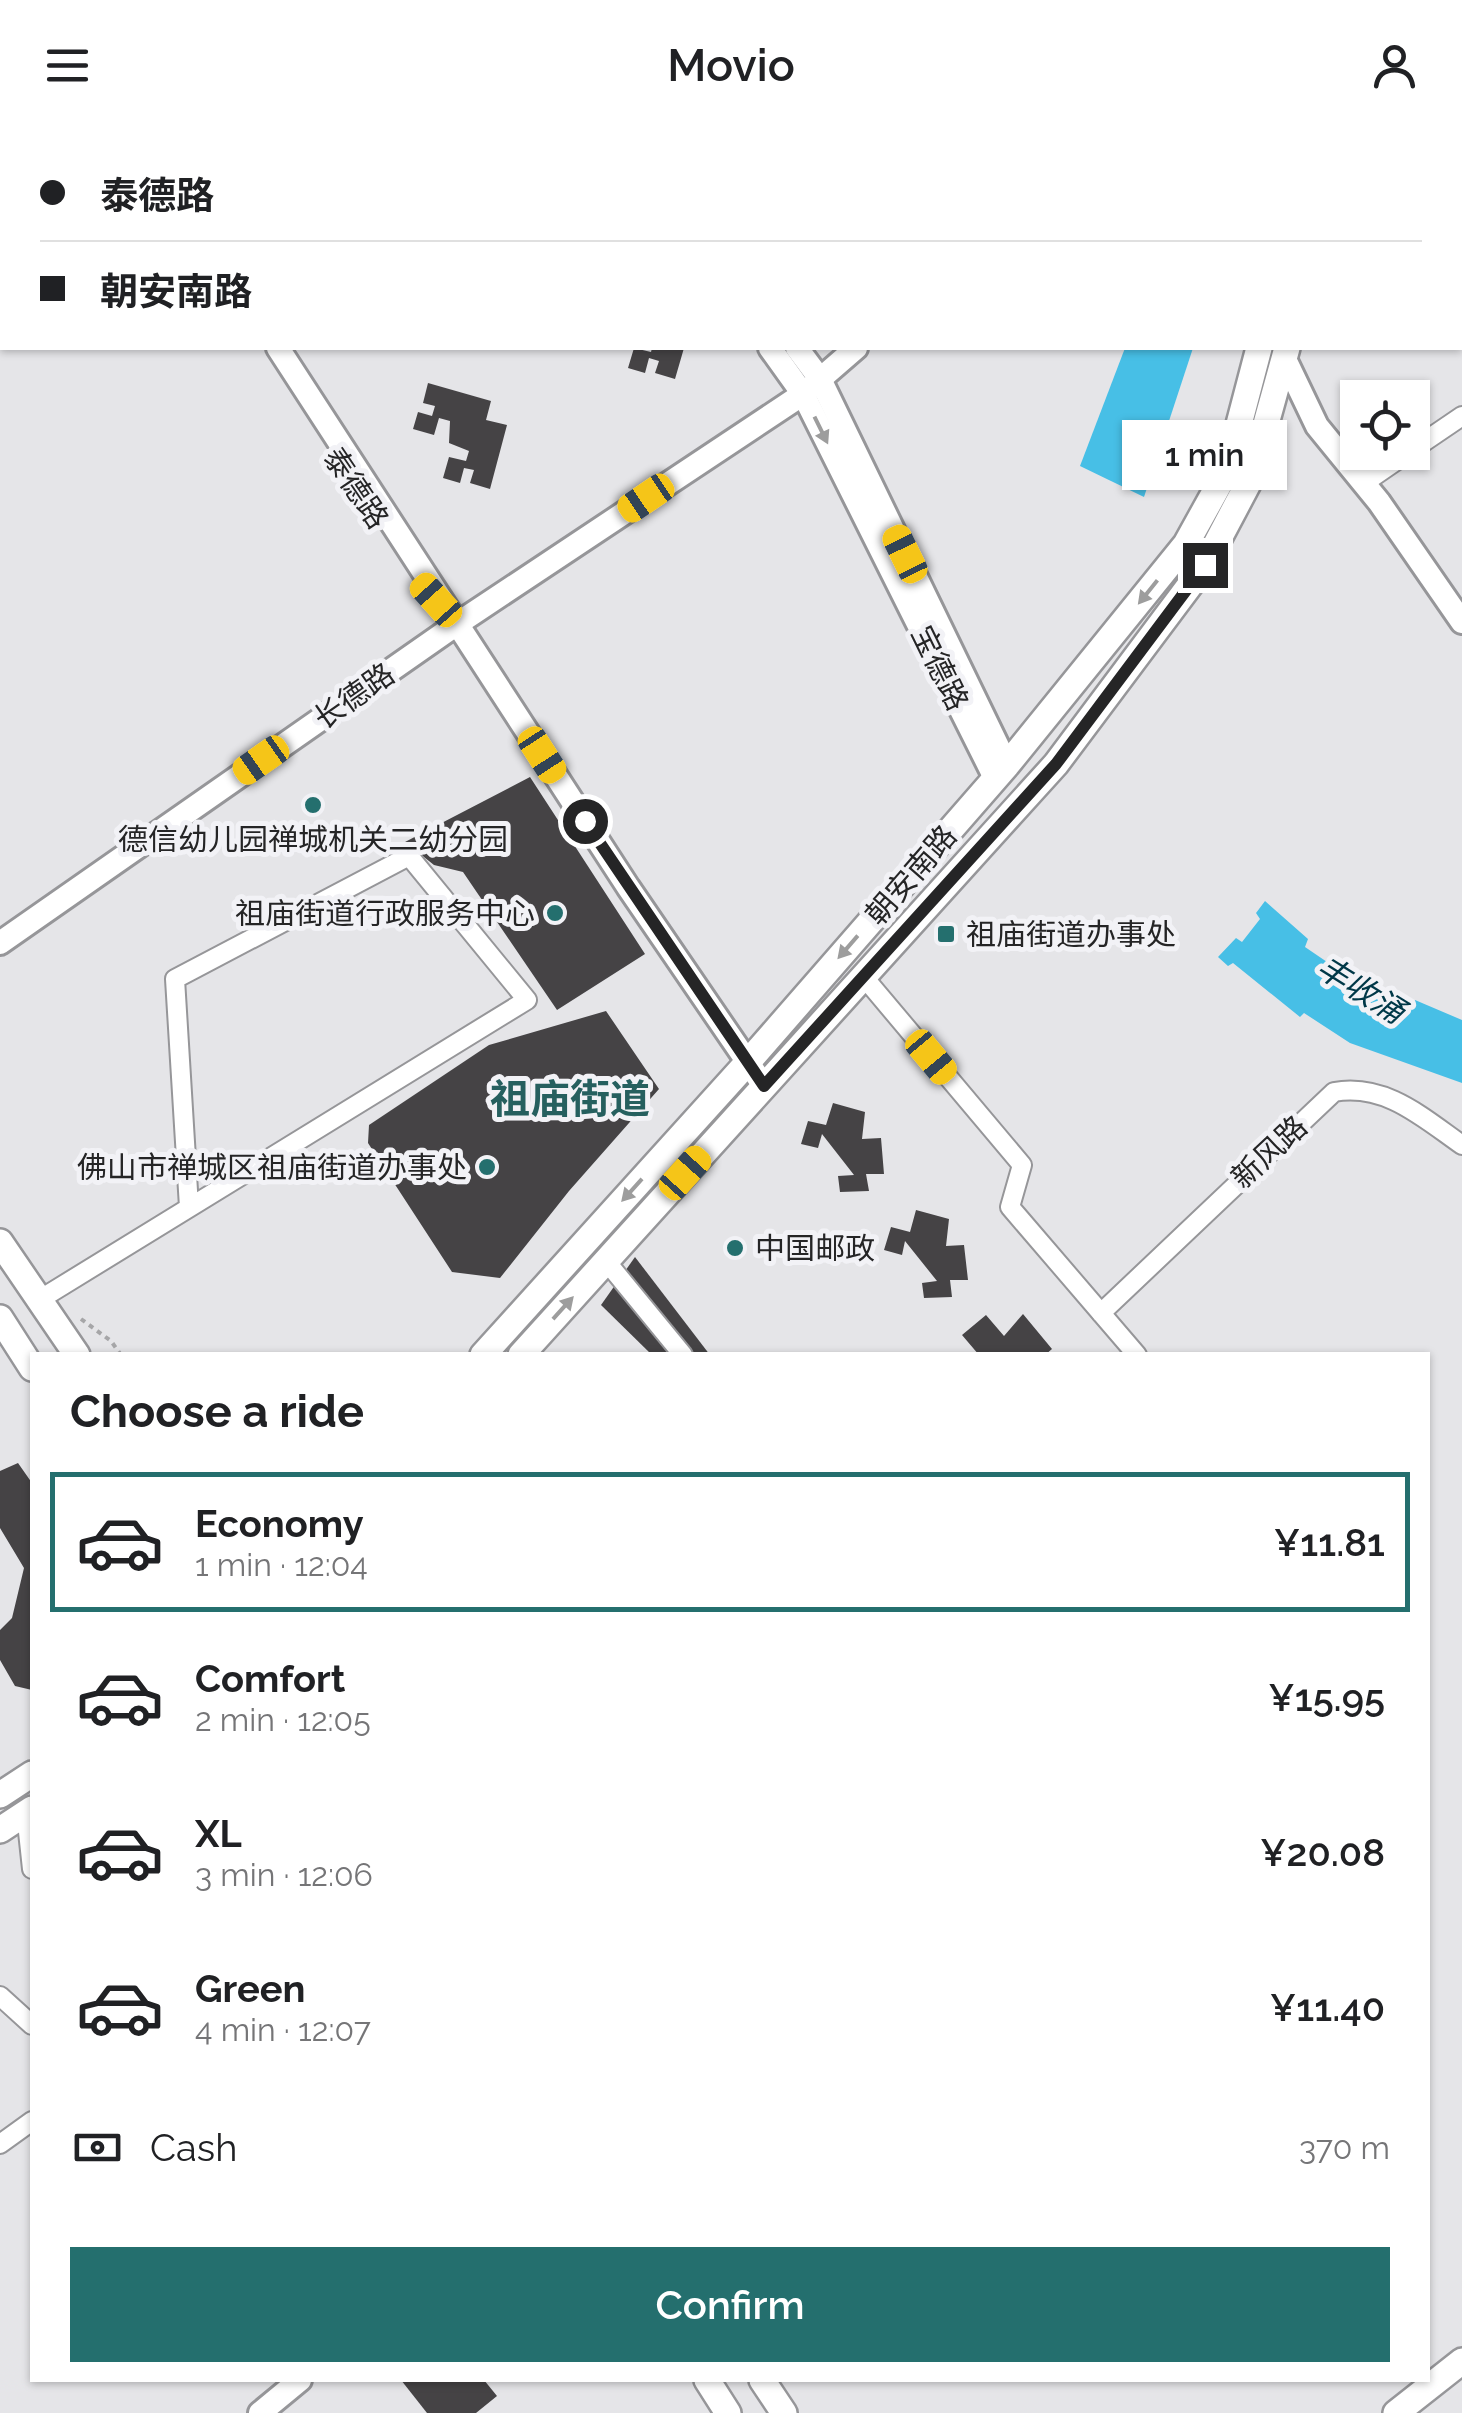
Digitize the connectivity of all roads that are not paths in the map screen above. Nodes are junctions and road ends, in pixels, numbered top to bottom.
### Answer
1 (264, 350) edge
2 (279, 350) edge
3 (772, 350) edge
4 (797, 350) edge
5 (854, 350) edge
6 (1258, 350) edge
7 (1286, 352) edge
8 (812, 386) junction
9 (1462, 416) edge
10 (1430, 438) edge
11 (1383, 470) edge
12 (1364, 483) junction
13 (1462, 622) edge
14 (457, 624) junction
15 (1001, 772) junction
16 (0, 943) edge
17 (863, 976) junction
18 (748, 1062) junction
19 (764, 1086) junction
20 (1462, 1145) edge
21 (189, 1208) junction
22 (0, 1242) edge
23 (606, 1260) junction
24 (39, 1300) junction
25 (1101, 1313) junction
26 (0, 1318) edge
27 (75, 1352) edge
28 (486, 1352) edge
29 (524, 1352) edge
30 (681, 1352) edge
31 (1134, 1352) edge
32 (30, 1365) edge
33 (30, 1775) edge
34 (0, 1795) edge
35 (30, 1811) edge
36 (0, 1830) edge
37 (0, 1996) edge
38 (30, 2022) edge
39 (30, 2122) edge
40 (1, 2141) edge
41 (1462, 2361) edge
42 (298, 2382) edge
43 (708, 2382) edge
44 (763, 2382) edge
45 (260, 2413) edge
46 (728, 2413) edge
47 (784, 2413) edge
48 (1396, 2413) edge

1 - 14 street, 泰德路
2 - 14 street, 泰德路
3 - 8 street, 宝德路
4 - 8 street, 宝德路
5 - 8 street, 长德路
6 -> 15 main road, 朝安南路
7 - 12 street
7 - 17 main road, 朝安南路
8 - 14 street, 长德路
8 - 15 street, 宝德路
9 - 10 street
11 - 12 street
12 - 13 street
14 - 16 street, 长德路
14 - 18 street, 泰德路
15 -> 18 main road, 朝安南路
17 - 19 main road, 朝安南路
17 - 25 street
18 - 19 street, 泰德路
18 -> 28 main road, 朝安南路
19 - 23 main road, 朝安南路
20 - 25 street, 新风路
21 - 21 street
21 - 24 street
22 - 24 main road
29 -> 23 main road, 朝安南路
23 - 30 street
24 - 27 main road
25 - 31 street
26 - 32 main road
33 - 34 main road
35 - 36 main road
37 - 38 street
39 - 40 street
41 - 48 main road
42 - 45 street
43 - 46 main road
44 - 47 main road

